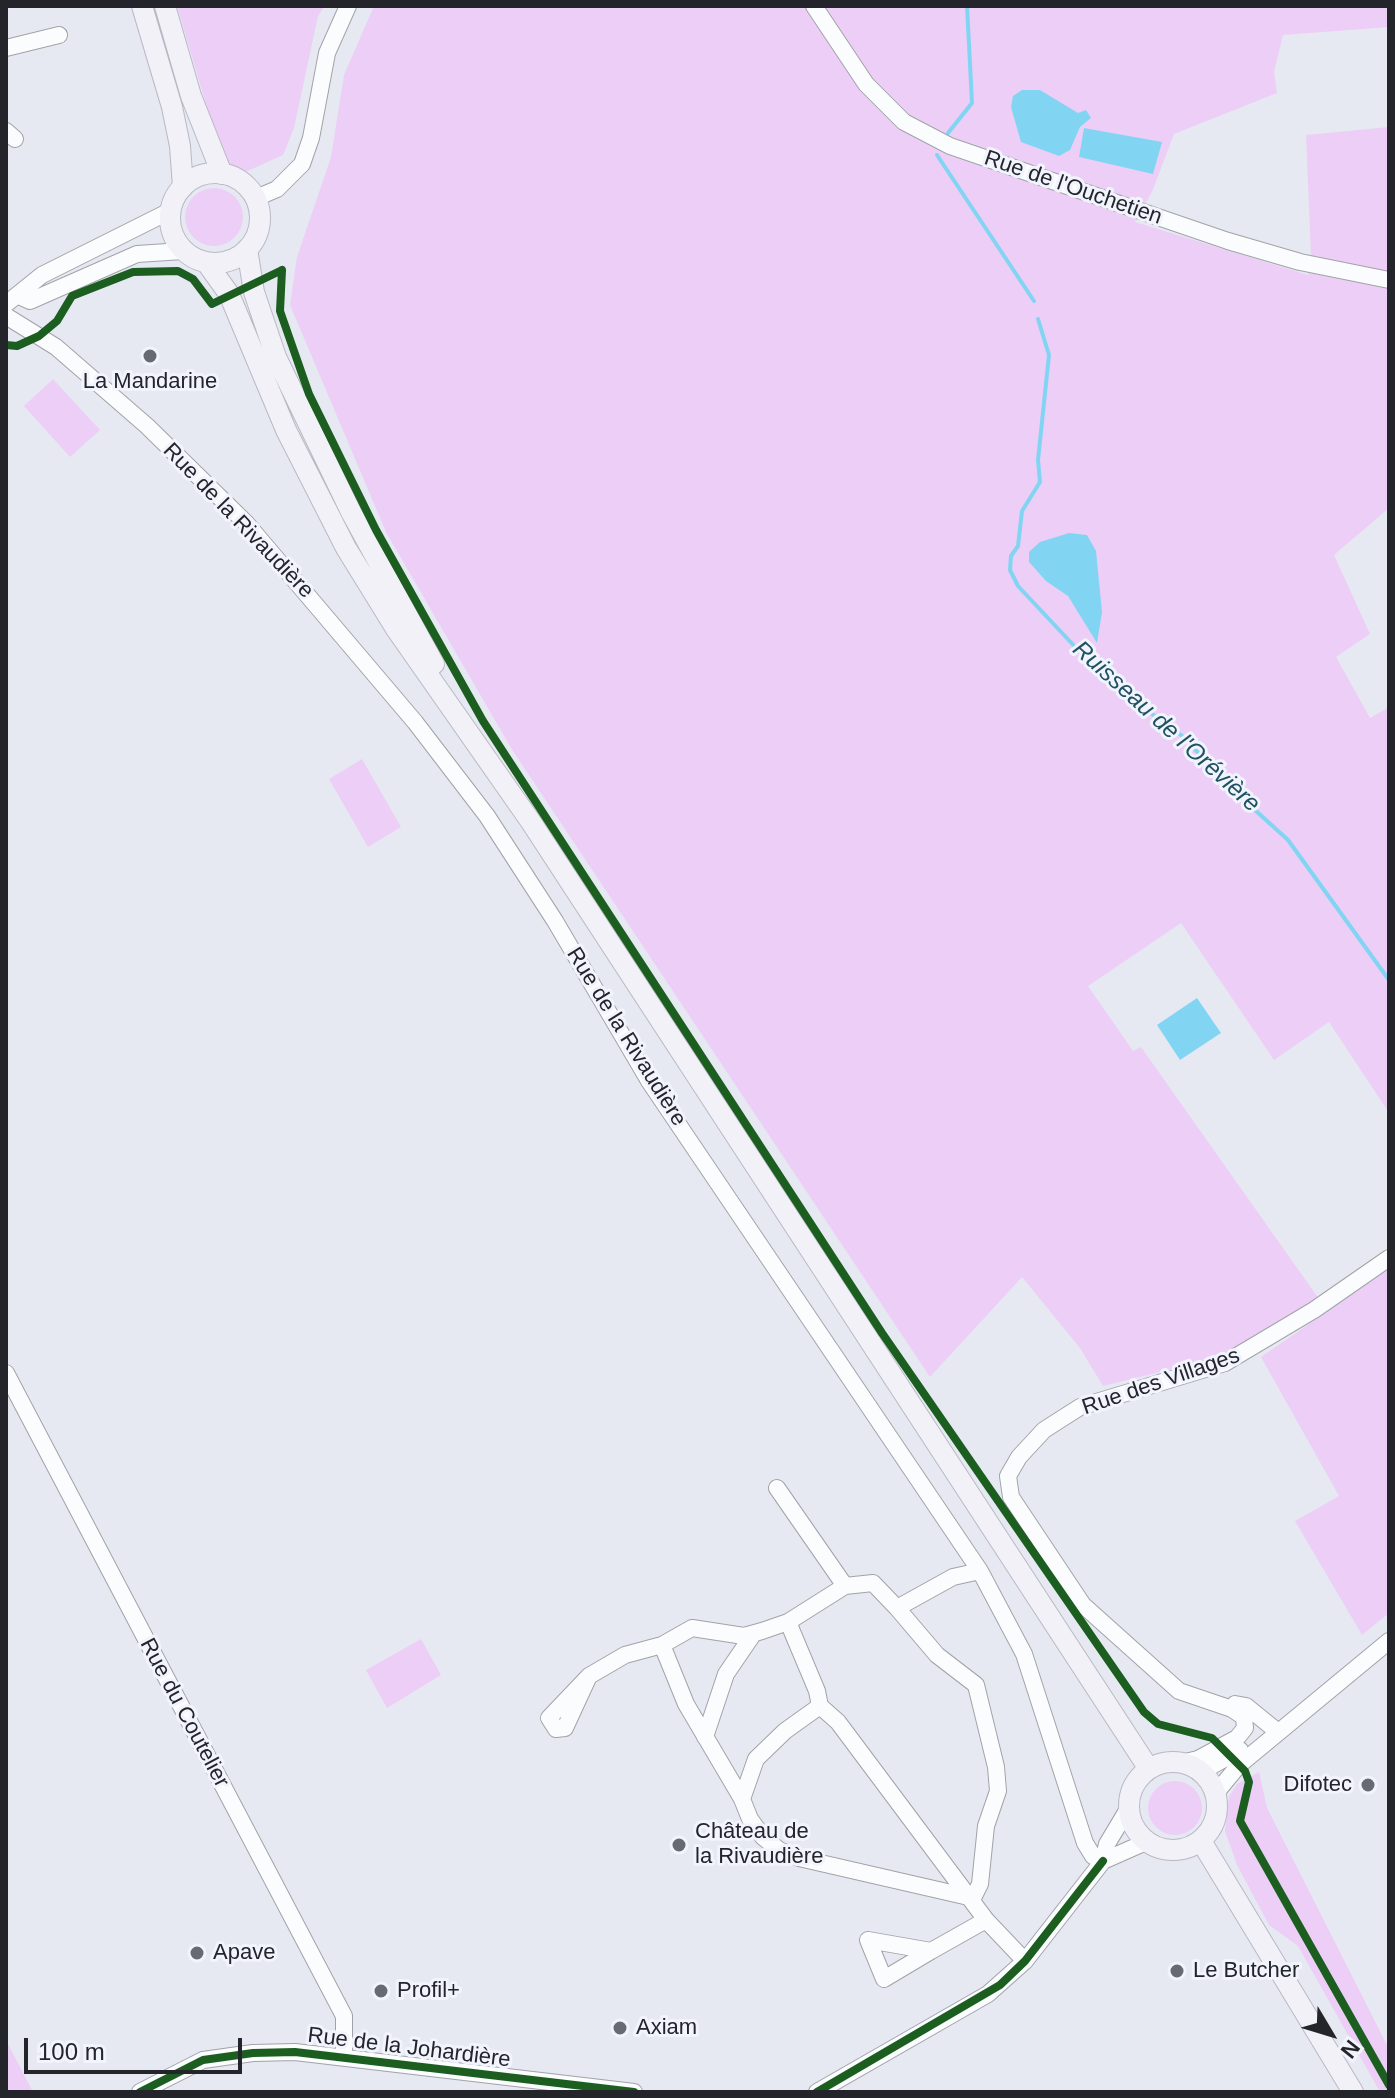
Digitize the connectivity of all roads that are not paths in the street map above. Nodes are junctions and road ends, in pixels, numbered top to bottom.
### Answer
1 (142, 6) edge
2 (165, 6) edge
3 (348, 6) edge
4 (814, 6) edge
5 (59, 35) dead end
6 (6, 48) edge
7 (222, 174) junction
8 (183, 187) junction
9 (256, 198) junction
10 (170, 211) junction
11 (247, 249) junction
12 (183, 251) junction
13 (206, 262) junction
14 (1389, 280) edge
15 (13, 300) edge
16 (6, 316) edge
17 (491, 765) junction
18 (1389, 1258) edge
19 (6, 1373) edge
20 (777, 1488) dead end
21 (980, 1571) junction
22 (845, 1586) junction
23 (897, 1608) junction
24 (788, 1622) junction
25 (754, 1633) junction
26 (1389, 1641) edge
27 (662, 1645) junction
28 (589, 1676) dead end
29 (1213, 1703) junction
30 (820, 1706) junction
31 (1278, 1732) junction
32 (705, 1737) junction
33 (1181, 1763) junction
34 (1149, 1769) junction
35 (1201, 1772) junction
36 (1215, 1794) junction
37 (742, 1799) junction
38 (1128, 1809) junction
39 (1201, 1841) junction
40 (1146, 1842) junction
41 (1103, 1861) junction
42 (973, 1898) junction
43 (986, 1920) junction
44 (931, 1951) dead end
45 (1025, 1961) junction
46 (344, 2057) junction
47 (140, 2092) edge
48 (634, 2092) edge
49 (817, 2092) edge
50 (1353, 2092) edge

1 - 8 main road
2 - 7 main road
3 - 9 street
4 - 14 street, Rue de l'Ouchetien
5 - 6 street
7 - 8 main road
7 - 9 main road
8 - 10 main road
9 - 11 main road
10 - 12 main road
10 - 15 street
11 - 13 main road
11 - 17 main road
12 - 13 main road
12 - 15 street
13 - 17 main road
16 - 21 street, Rue de la Rivaudière
17 - 34 main road
18 - 29 street, Rue des Villages
19 - 46 street, Rue du Coutelier
20 - 22 street
21 - 23 street
21 - 41 street, Rue de la Rivaudière
22 - 23 street
22 - 24 street
23 - 42 street
24 - 25 street
24 - 30 street
25 - 27 street
25 - 32 street
26 - 31 street
27 - 28 street
27 - 32 street
29 - 31 street
29 - 33 street
30 - 37 street
30 - 42 street
31 - 35 street
31 - 36 street
32 - 37 street
33 - 34 main road
33 - 35 main road
34 - 38 main road
35 - 36 main road
36 - 39 main road
37 - 42 street
38 - 40 main road
38 - 41 street
39 - 40 main road
39 - 50 main road
40 - 41 street
41 - 45 street
42 - 43 street
43 - 44 street
43 - 45 street
45 - 49 street
46 - 47 street, Rue de la Johardière
46 - 48 street, Rue de la Johardière

